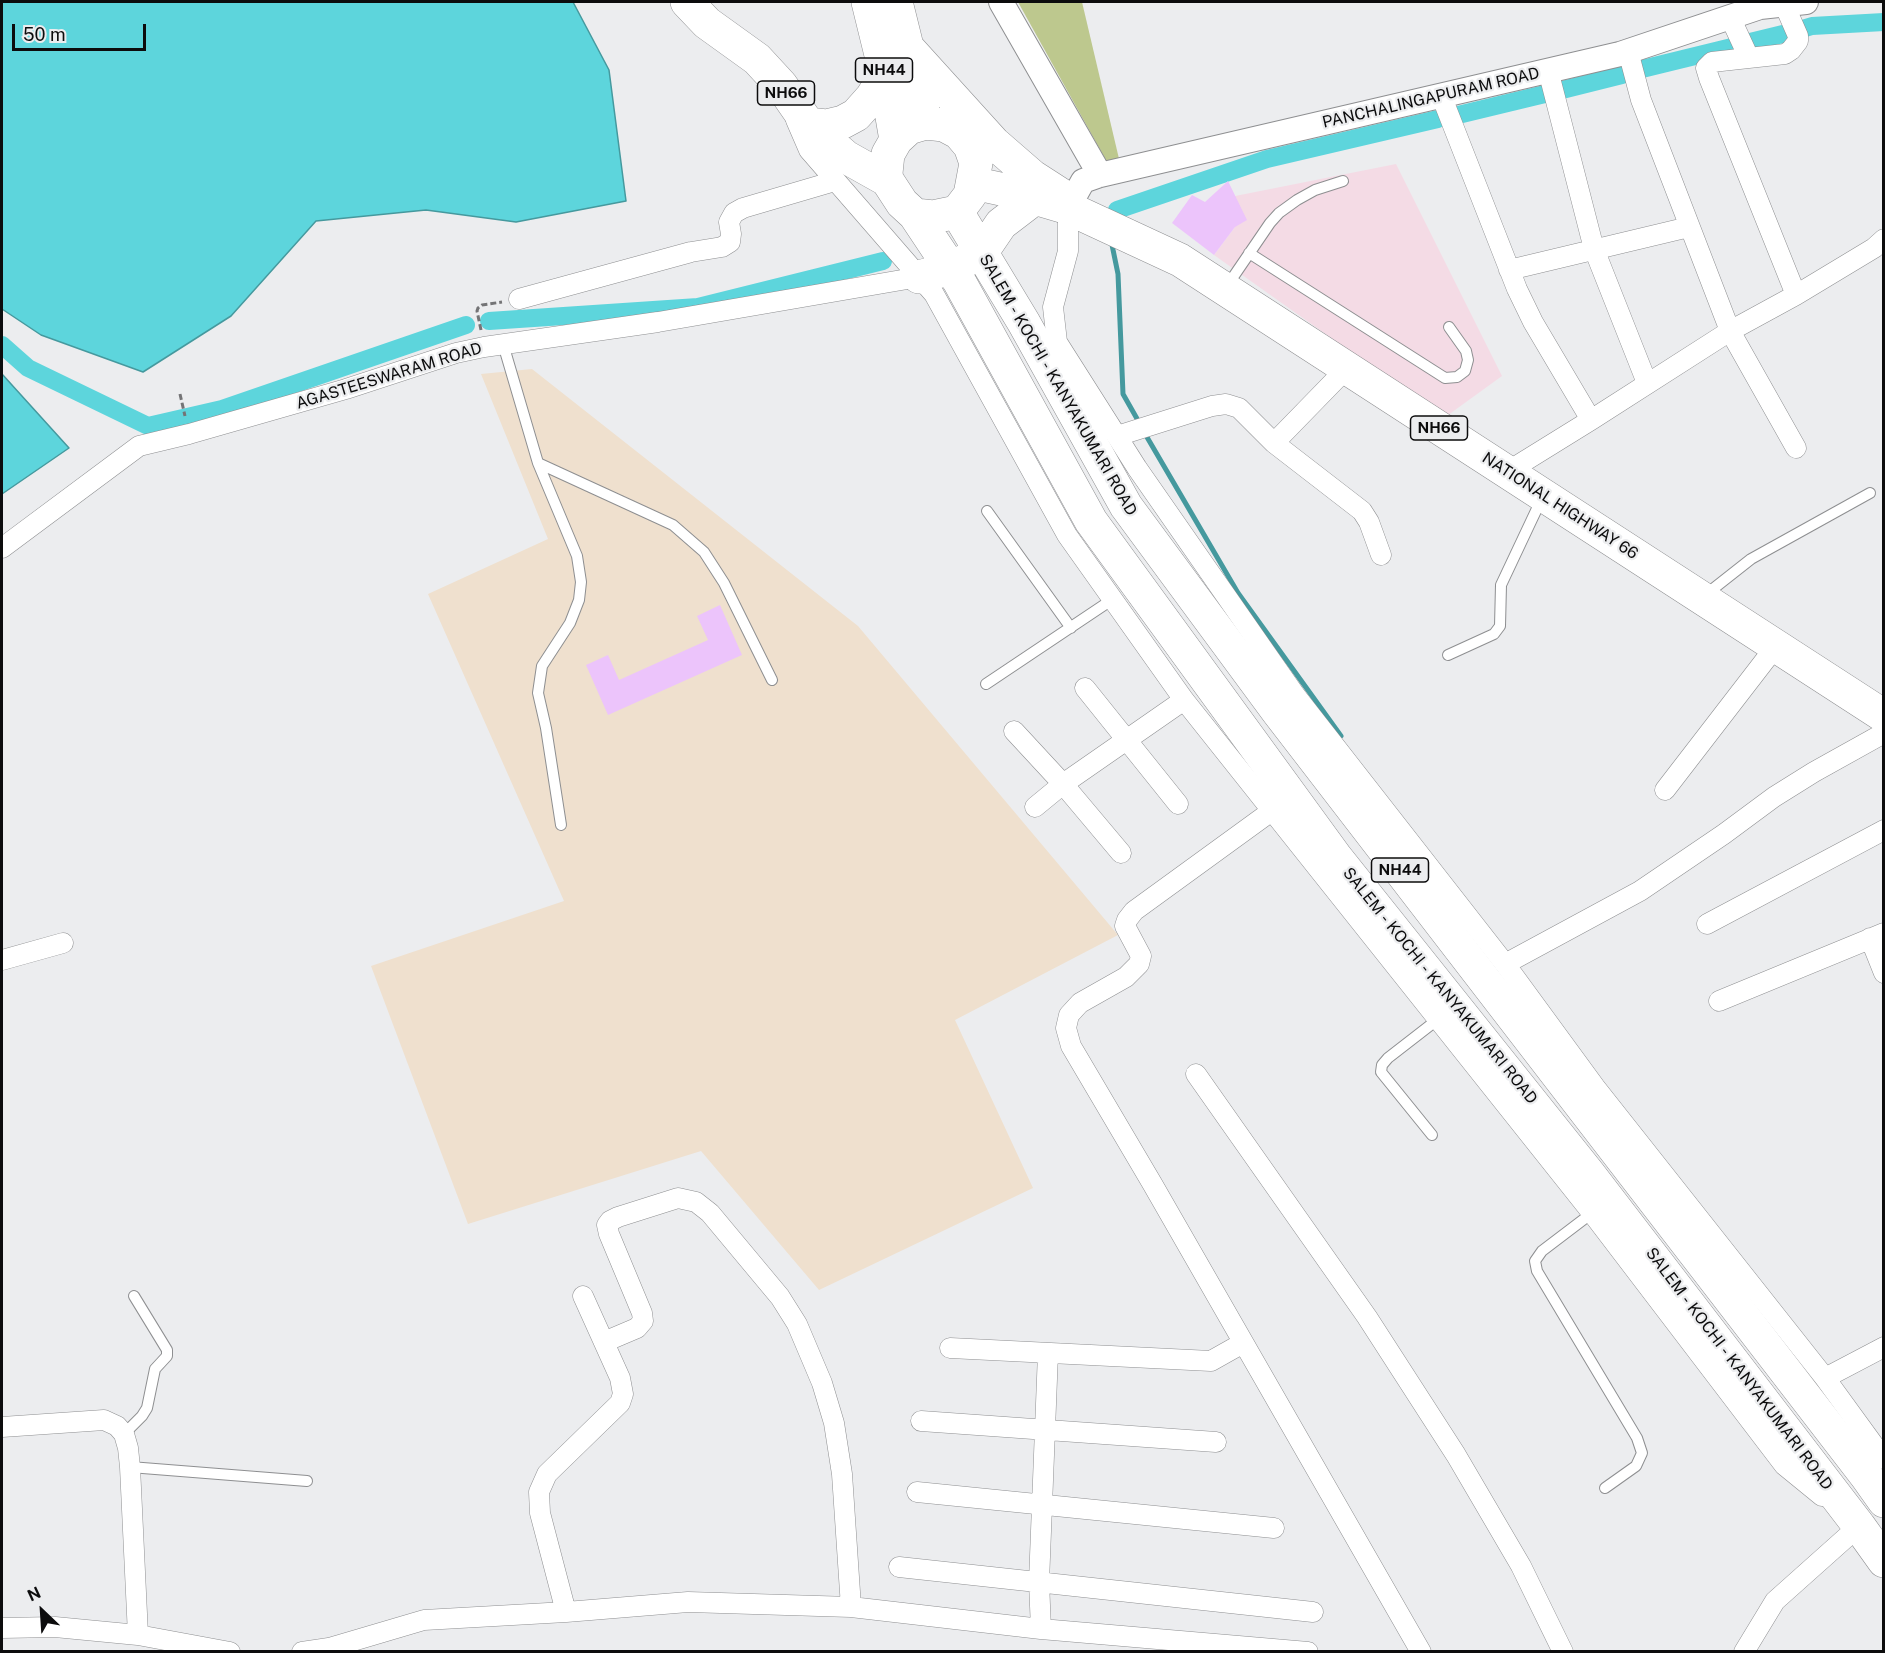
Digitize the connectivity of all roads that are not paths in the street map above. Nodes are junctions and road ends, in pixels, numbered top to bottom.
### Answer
1 (687, 2) edge
2 (868, 2) edge
3 (896, 2) edge
4 (1001, 2) edge
5 (1795, 3) edge
6 (1730, 17) junction
7 (1628, 51) junction
8 (895, 57) junction
9 (1749, 58) junction
10 (1548, 70) junction
11 (781, 85) junction
12 (1441, 95) junction
13 (926, 123) junction
14 (808, 124) junction
15 (896, 140) junction
16 (1100, 175) junction
17 (887, 180) junction
18 (835, 181) junction
19 (1343, 181) dead end
20 (973, 183) junction
21 (1035, 198) junction
22 (1070, 205) junction
23 (957, 212) junction
24 (915, 215) junction
25 (1689, 227) junction
26 (1884, 239) edge
27 (1594, 249) junction
28 (982, 252) junction
29 (1249, 253) junction
30 (951, 268) junction
31 (1509, 270) junction
32 (919, 277) junction
33 (1225, 289) junction
34 (1796, 295) junction
35 (519, 299) road end
36 (1449, 327) dead end
37 (1730, 331) junction
38 (494, 345) junction
39 (1347, 368) junction
40 (1647, 383) junction
41 (1591, 420) junction
42 (1117, 436) junction
43 (1274, 443) junction
44 (1796, 448) dead end
45 (538, 463) junction
46 (1507, 472) junction
47 (1870, 493) dead end
48 (1544, 495) junction
49 (987, 511) dead end
50 (2, 549) edge
51 (1381, 555) dead end
52 (1702, 598) junction
53 (1113, 599) junction
54 (1071, 628) junction
55 (1776, 646) junction
56 (1448, 655) dead end
57 (772, 680) dead end
58 (986, 684) dead end
59 (1084, 688) dead end
60 (1184, 700) junction
61 (1884, 716) edge
62 (1014, 731) dead end
63 (1884, 733) edge
64 (1127, 738) junction
65 (1063, 784) junction
66 (1665, 790) dead end
67 (1178, 804) dead end
68 (1035, 807) dead end
69 (1273, 810) junction
70 (561, 825) dead end
71 (1884, 831) edge
72 (1121, 853) dead end
73 (1707, 924) dead end
74 (1877, 935) edge
75 (63, 943) dead end
76 (2, 960) edge
77 (1505, 964) junction
78 (1884, 973) edge
79 (1719, 1001) dead end
80 (1437, 1020) junction
81 (1196, 1074) dead end
82 (1432, 1135) dead end
83 (1592, 1213) junction
84 (134, 1296) dead end
85 (583, 1296) dead end
86 (604, 1342) junction
87 (1243, 1343) junction
88 (950, 1347) dead end
89 (1884, 1347) edge
90 (1048, 1353) junction
91 (1825, 1378) junction
92 (921, 1421) dead end
93 (2, 1427) edge
94 (1045, 1430) junction
95 (124, 1434) junction
96 (1216, 1442) dead end
97 (1884, 1459) edge
98 (130, 1467) junction
99 (307, 1481) dead end
100 (1605, 1488) dead end
101 (917, 1492) dead end
102 (1884, 1500) edge
103 (1042, 1504) junction
104 (1858, 1526) junction
105 (1274, 1528) dead end
106 (1884, 1562) edge
107 (899, 1567) dead end
108 (1039, 1582) junction
109 (851, 1607) junction
110 (566, 1612) junction
111 (1313, 1612) dead end
112 (2, 1628) edge
113 (1041, 1629) junction
114 (138, 1635) junction
115 (230, 1652) edge
116 (303, 1652) edge
117 (1308, 1652) edge
118 (1421, 1652) edge
119 (1563, 1652) edge
120 (1744, 1652) edge

1 - 11 highway, NH66
2 - 8 highway, NH44
3 - 8 highway, NH44
4 - 16 street
5 - 6 street, PANCHALINGAPURAM ROAD
5 - 9 street
6 - 7 street, PANCHALINGAPURAM ROAD
6 - 9 street
7 - 10 street, PANCHALINGAPURAM ROAD
7 - 25 street
8 - 13 highway, NH44
8 - 14 highway
8 - 15 highway, NH44
8 - 22 highway
9 - 34 street
10 - 12 street, PANCHALINGAPURAM ROAD
10 - 27 street
11 - 14 highway, NH66
11 - 18 street
12 - 16 street, PANCHALINGAPURAM ROAD
12 - 31 street
13 - 15 highway
13 - 20 highway
14 - 17 highway, NH66
15 - 17 highway, NH44
16 - 22 street, PANCHALINGAPURAM ROAD
17 - 24 highway, NH44
18 - 32 street
18 - 35 street
19 - 29 lane
20 - 21 highway, NATIONAL HIGHWAY 66 / NH66
20 - 23 highway
21 - 22 highway, NATIONAL HIGHWAY 66 / NH66
21 - 28 highway
22 - 33 highway, NATIONAL HIGHWAY 66 / NH66
22 - 42 street
23 - 24 highway
23 - 28 highway, SALEM - KOCHI - KANYAKUMARI ROAD / NH44
24 - 30 highway, NH44
25 - 27 street
25 - 37 street
26 - 34 street
27 - 31 street
27 - 40 street
28 - 30 highway
28 - 102 highway, SALEM - KOCHI - KANYAKUMARI ROAD / NH44
29 - 33 lane
29 - 36 lane
30 - 32 highway
30 - 104 highway, SALEM - KOCHI - KANYAKUMARI ROAD / NH44
31 - 41 street
32 - 38 street, AGASTEESWARAM ROAD
32 - 53 street
33 - 39 highway, NATIONAL HIGHWAY 66 / NH66
34 - 37 street
37 - 40 street
37 - 44 street
38 - 45 lane
38 - 50 street, AGASTEESWARAM ROAD
39 - 43 street
39 - 46 highway, NATIONAL HIGHWAY 66 / NH66
40 - 41 street
41 - 46 street
42 - 43 street
42 - 77 street
43 - 51 street
45 - 57 lane
45 - 70 lane
46 - 48 highway, NATIONAL HIGHWAY 66 / NH66
47 - 52 lane
48 - 52 highway, NATIONAL HIGHWAY 66 / NH66
48 - 56 lane
49 - 54 lane
52 - 55 highway, NATIONAL HIGHWAY 66 / NH66
53 - 54 lane
53 - 60 street
54 - 58 lane
55 - 61 highway, NATIONAL HIGHWAY 66 / NH66
55 - 66 street
59 - 64 street
60 - 64 street
60 - 69 street
62 - 65 street
63 - 77 street
64 - 65 street
64 - 67 street
65 - 68 street
65 - 72 street
69 - 80 street
69 - 87 street
71 - 73 street
74 - 78 street
74 - 79 street
75 - 76 street
77 - 91 street
80 - 82 lane
80 - 83 street
81 - 119 street
83 - 100 lane
83 - 104 street
84 - 95 lane
85 - 86 street
86 - 109 street
86 - 110 street
87 - 90 street
87 - 118 street
88 - 90 street
89 - 91 street
90 - 94 street
91 - 97 street
92 - 94 street
93 - 95 street
94 - 96 street
94 - 103 street
95 - 98 street
98 - 99 lane
98 - 114 street
101 - 103 street
103 - 105 street
103 - 108 street
104 - 106 highway, SALEM - KOCHI - KANYAKUMARI ROAD / NH44
104 - 120 street
107 - 108 street
108 - 111 street
108 - 113 street
109 - 110 street
109 - 113 street
110 - 116 street
112 - 114 street
113 - 117 street
114 - 115 street

